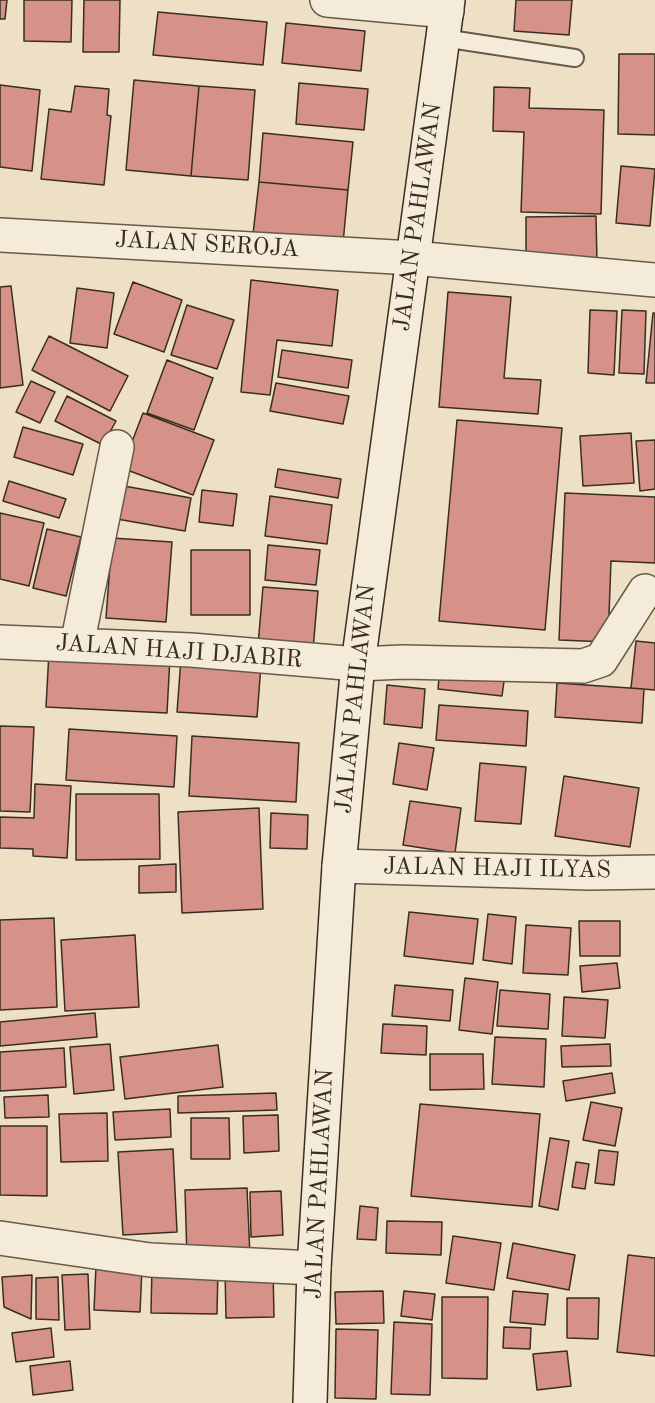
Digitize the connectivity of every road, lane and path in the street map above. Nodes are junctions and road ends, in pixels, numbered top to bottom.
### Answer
1 (327, 0) edge
2 (446, 16) edge
3 (576, 58) dead end
4 (0, 235) edge
5 (413, 258) junction
6 (655, 280) edge
7 (117, 447) dead end
8 (645, 591) dead end
9 (0, 642) edge
10 (77, 645) junction
11 (358, 664) junction
12 (339, 866) junction
13 (655, 872) edge
14 (0, 1238) edge
15 (314, 1268) junction
16 (310, 1403) edge

1 - 2 street
2 - 3 lane
2 - 5 street, JALAN PAHLAWAN
4 - 5 street, JALAN SEROJA
5 - 6 street, JALAN SEROJA
5 - 11 street, JALAN PAHLAWAN
7 - 10 street
8 - 11 street, JALAN HAJI DJABIR
9 - 10 street, JALAN HAJI DJABIR
10 - 11 street, JALAN HAJI DJABIR
11 - 12 street, JALAN PAHLAWAN
12 - 13 street, JALAN HAJI ILYAS
12 - 15 street, JALAN PAHLAWAN
14 - 15 street
15 - 16 street, JALAN PAHLAWAN

